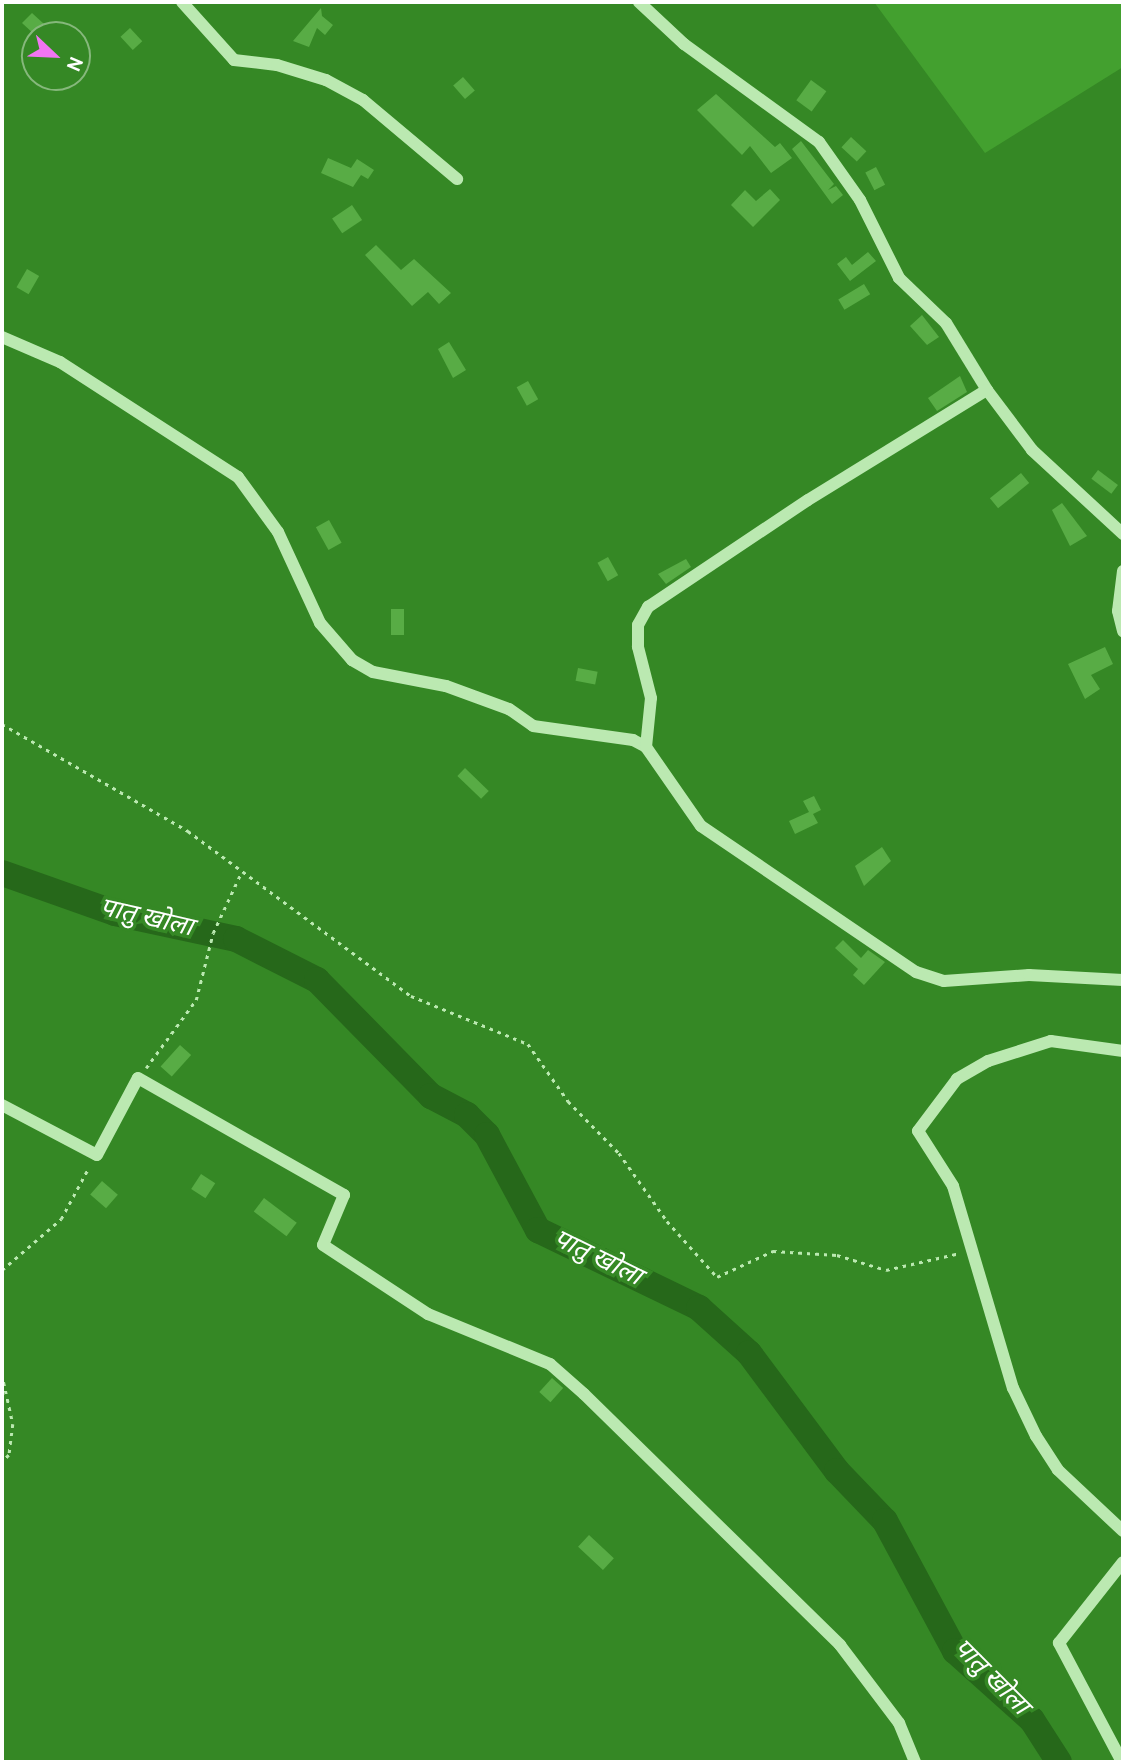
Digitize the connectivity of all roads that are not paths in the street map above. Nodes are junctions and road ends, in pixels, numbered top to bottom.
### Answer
1 (182, 2) edge
2 (639, 2) edge
3 (457, 179) dead end
4 (2, 337) edge
5 (987, 390) junction
6 (1123, 534) edge
7 (1123, 571) edge
8 (1123, 631) edge
9 (646, 747) junction
10 (1123, 980) edge
11 (1123, 1051) edge
12 (2, 1105) edge
13 (1123, 1531) edge
14 (1123, 1562) edge
15 (915, 1762) edge
16 (1122, 1762) edge

1 - 3 street
2 - 5 street
4 - 9 street
5 - 6 street
5 - 9 street
7 - 8 street
9 - 10 street
11 - 13 street
12 - 15 street
14 - 16 street

